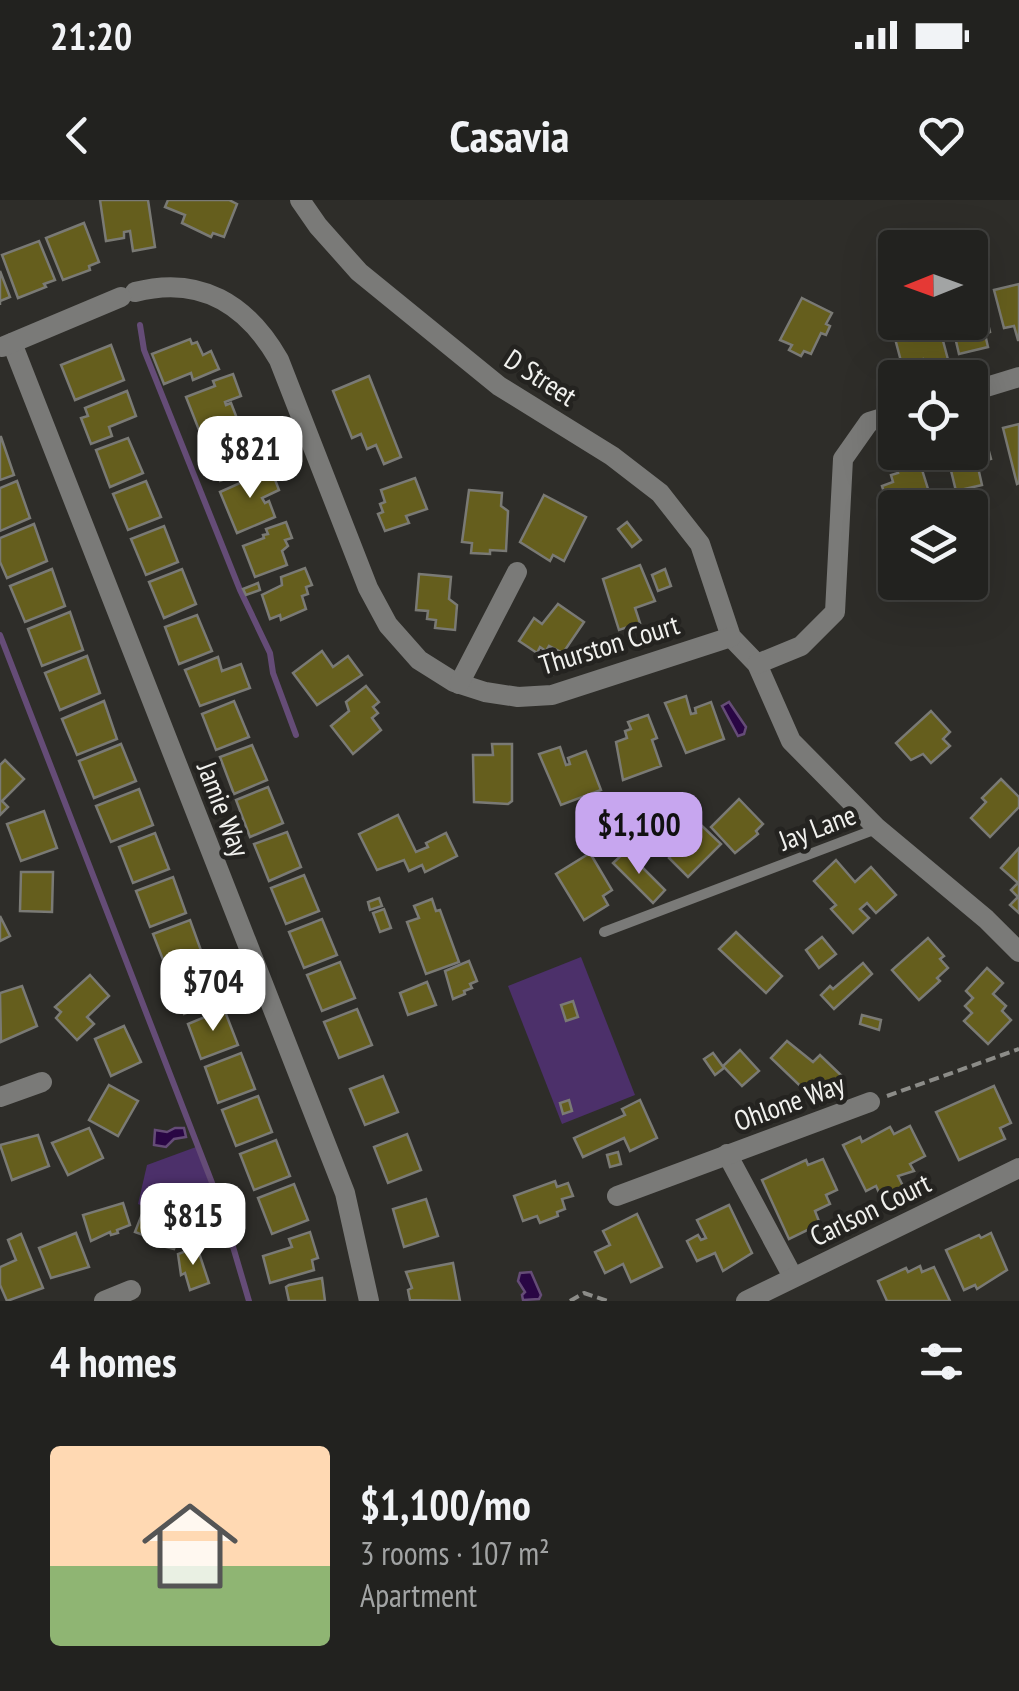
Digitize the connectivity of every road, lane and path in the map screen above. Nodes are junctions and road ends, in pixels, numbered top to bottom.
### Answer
1 (300, 200) edge
2 (6, 345) edge
3 (1019, 377) edge
4 (988, 386) edge
5 (878, 419) edge
6 (518, 572) dead end
7 (730, 637) junction
8 (557, 656) dead end
9 (758, 664) junction
10 (553, 679) dead end
11 (460, 684) junction
12 (877, 828) junction
13 (604, 932) dead end
14 (1019, 952) edge
15 (1019, 1049) edge
16 (42, 1082) dead end
17 (0, 1097) edge
18 (870, 1102) joint
19 (727, 1154) junction
20 (1019, 1168) edge
21 (617, 1196) dead end
22 (793, 1277) junction
23 (132, 1290) dead end
24 (104, 1301) edge
25 (370, 1301) edge
26 (570, 1301) edge
27 (608, 1301) edge
28 (746, 1301) edge

1 - 7 street, D Street
2 - 11 street, Thurston Court
2 - 25 street, Jamie Way
3 - 4 street
5 - 9 street
6 - 11 street
7 - 9 street
7 - 11 street, Thurston Court
8 - 10 path
9 - 12 street
12 - 13 lane, Jay Lane
12 - 14 street
15 - 18 path
16 - 17 street
18 - 19 street, Ohlone Way
19 - 21 street, Ohlone Way
19 - 22 street, Ohlone Way
20 - 22 street, Carlson Court
22 - 28 street, Carlson Court
23 - 24 street
26 - 27 path

